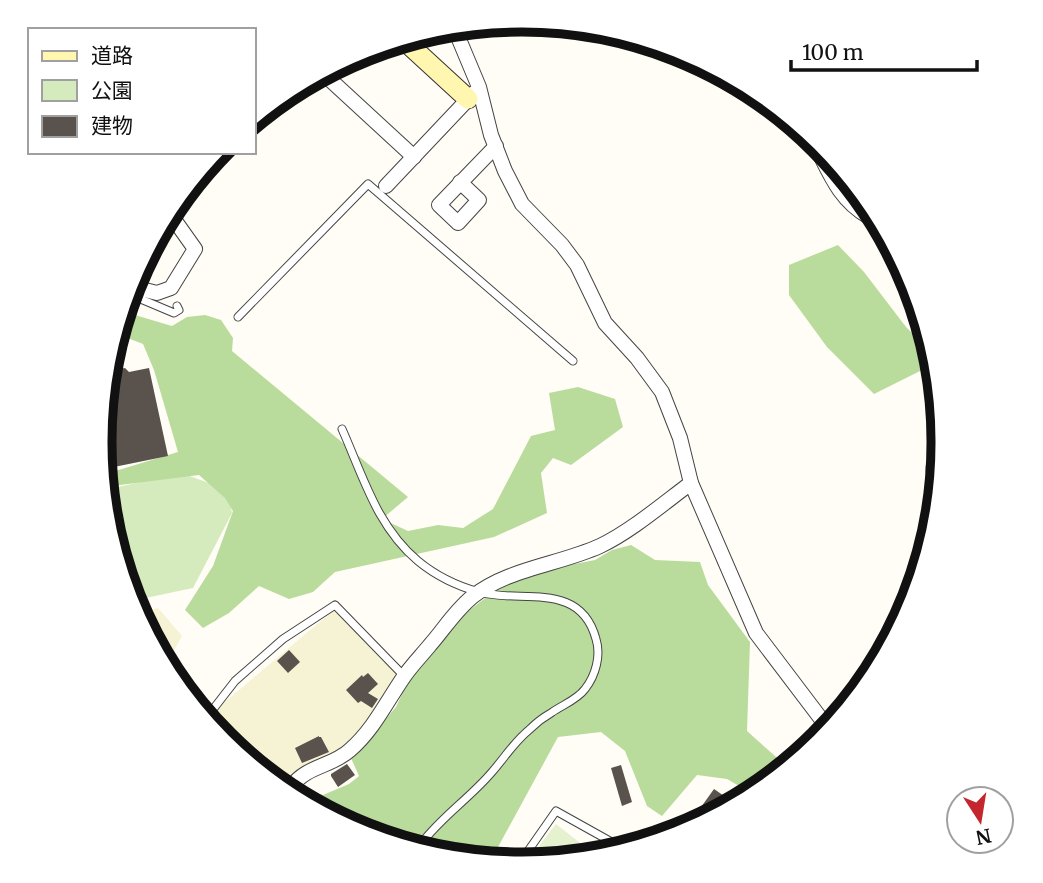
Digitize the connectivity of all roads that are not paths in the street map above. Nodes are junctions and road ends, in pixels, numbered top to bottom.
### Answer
1 (457, 37) edge
2 (411, 46) edge
3 (330, 79) edge
4 (474, 93) junction
5 (496, 146) junction
6 (414, 156) junction
7 (827, 168) edge
8 (460, 182) dead end
9 (383, 189) junction
10 (860, 211) edge
11 (176, 222) edge
12 (141, 289) edge
13 (139, 296) edge
14 (177, 306) dead end
15 (238, 317) dead end
16 (573, 361) dead end
17 (342, 429) dead end
18 (691, 483) junction
19 (480, 592) junction
20 (404, 676) junction
21 (212, 711) edge
22 (822, 720) edge
23 (295, 783) edge
24 (424, 840) edge
25 (611, 842) edge
26 (527, 852) edge

1 - 4 street
2 - 4 street
3 - 6 street
4 - 5 street
4 - 6 street
5 - 8 street
5 - 18 street
6 - 9 street
7 - 10 street
9 - 15 lane
9 - 16 lane
11 - 12 street
13 - 14 lane
17 - 19 lane
18 - 19 street
18 - 22 street
19 - 20 street
19 - 24 lane
20 - 21 lane
20 - 23 street
25 - 26 lane

